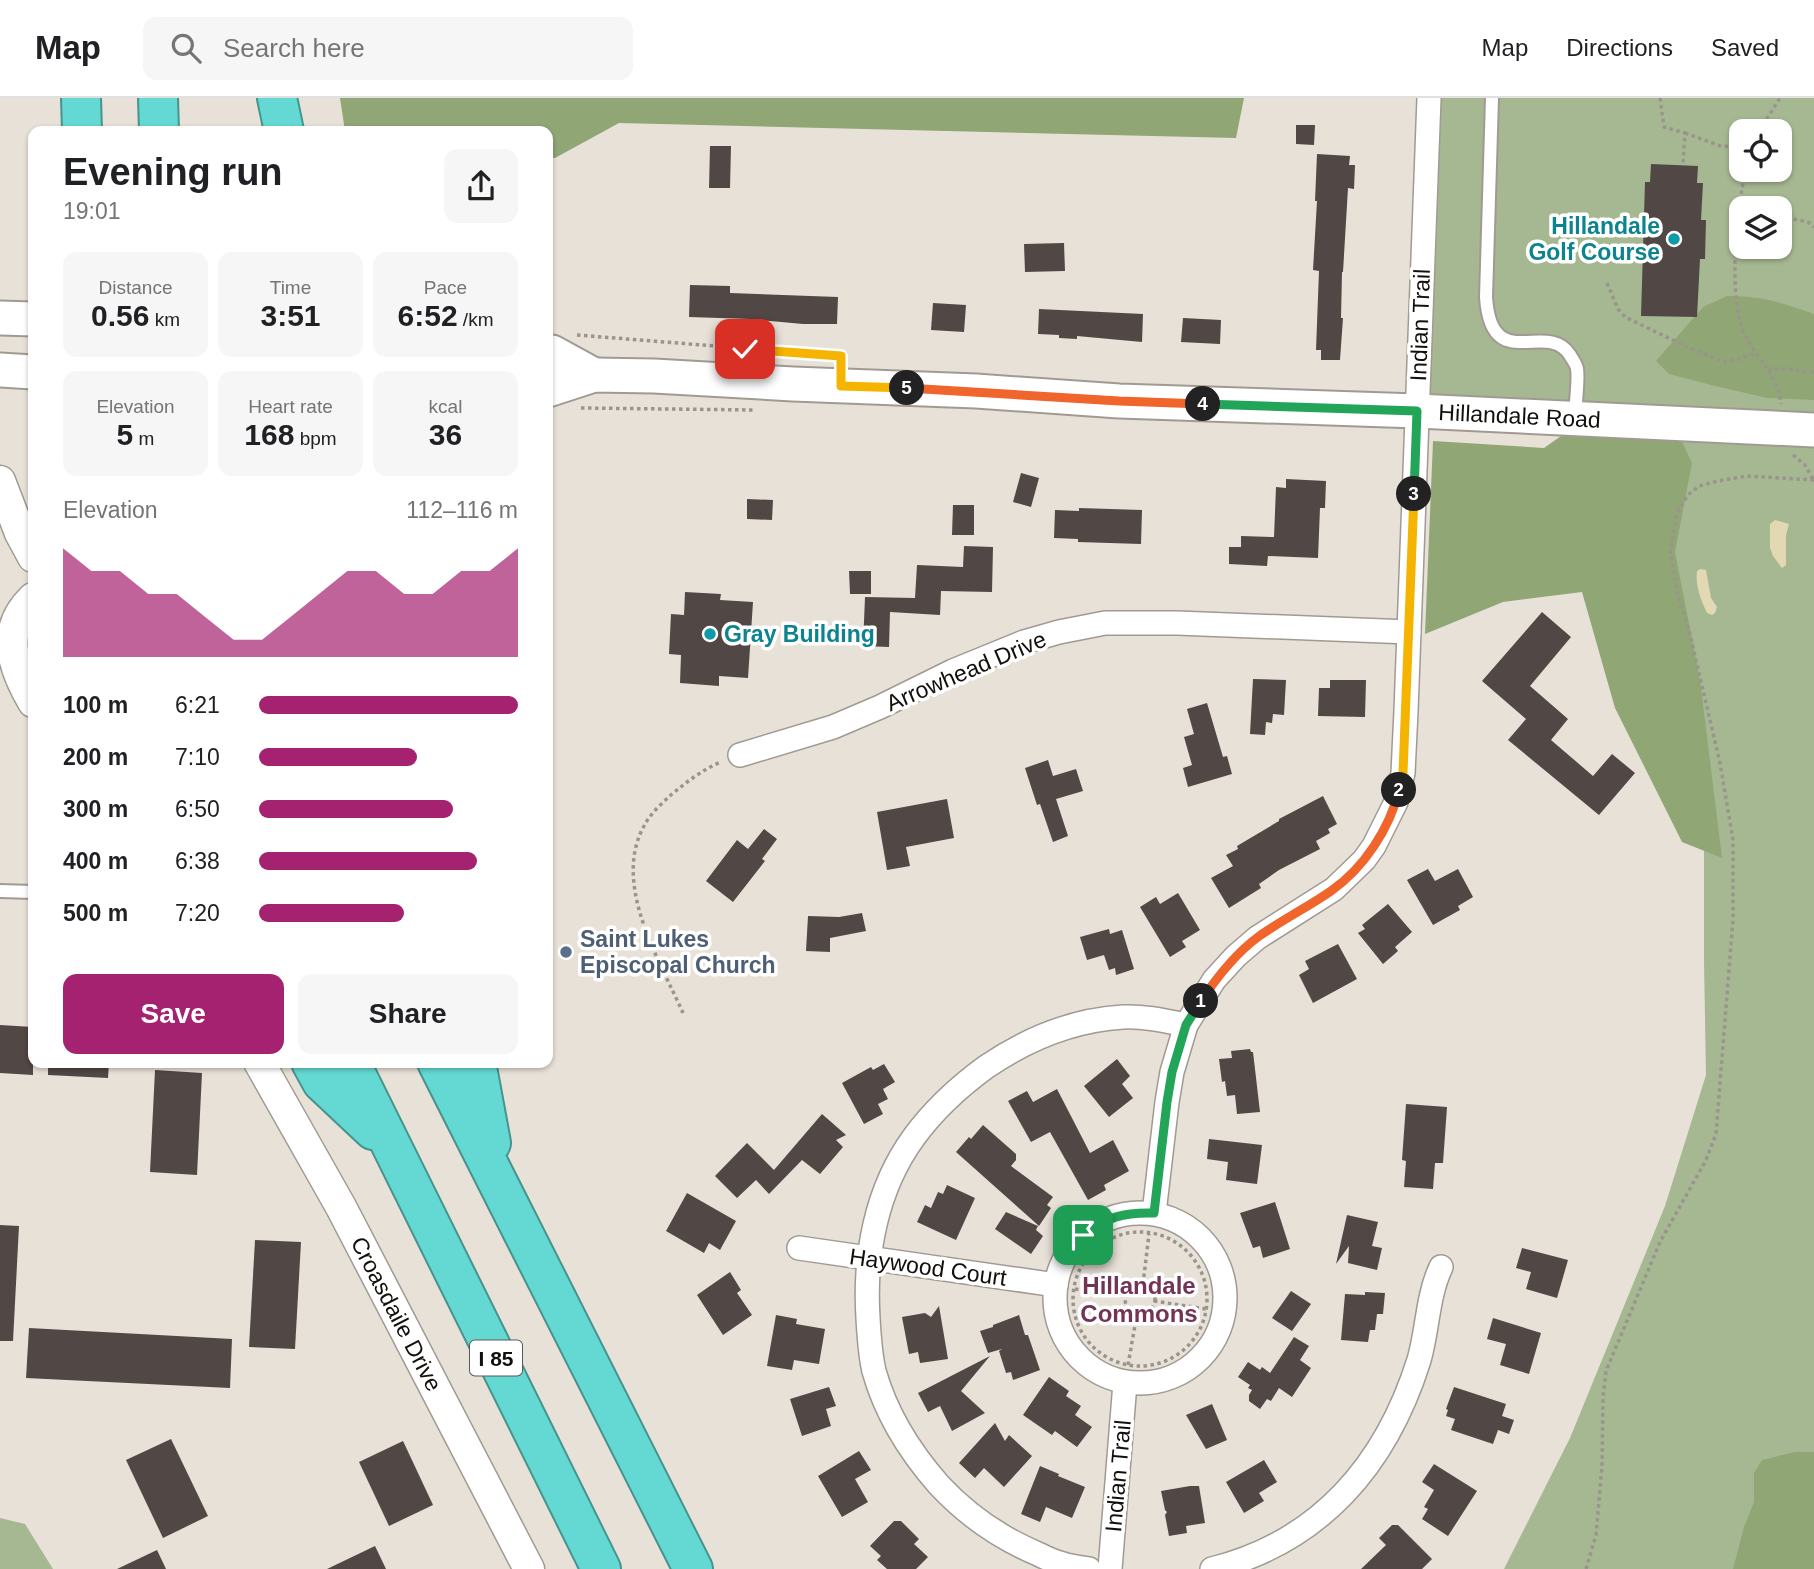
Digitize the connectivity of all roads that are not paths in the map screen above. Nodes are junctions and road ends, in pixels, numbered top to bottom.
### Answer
1 (81, 98) edge
2 (158, 98) edge
3 (277, 98) edge
4 (1429, 98) edge
5 (1492, 98) edge
6 (82, 126) edge
7 (159, 126) edge
8 (283, 126) edge
9 (553, 353) edge
10 (594, 375) junction
11 (559, 399) edge
12 (1417, 411) junction
13 (1575, 418) junction
14 (1814, 430) edge
15 (0, 481) edge
16 (0, 523) edge
17 (28, 548) edge
18 (28, 577) edge
19 (28, 603) edge
20 (1409, 632) junction
21 (28, 692) edge
22 (740, 755) road end
23 (0, 891) edge
24 (28, 892) edge
25 (1186, 1025) junction
26 (262, 1068) edge
27 (314, 1068) edge
28 (353, 1068) edge
29 (439, 1068) edge
30 (476, 1068) edge
31 (392, 1147) junction
32 (498, 1183) junction
33 (1151, 1223) junction
34 (799, 1248) dead end
35 (869, 1259) junction
36 (1441, 1267) dead end
37 (1065, 1287) junction
38 (1126, 1375) junction
39 (529, 1569) edge
40 (601, 1569) edge
41 (693, 1569) edge
42 (1089, 1569) edge
43 (1110, 1569) edge
44 (1212, 1569) edge

1 - 6 highway
2 - 7 highway
3 - 8 highway
4 - 12 street, Indian Trail
5 - 13 lane
9 - 10 main road, Hillandale Road
10 - 11 main road, Hillandale Road
10 - 12 main road, Hillandale Road
12 - 13 main road, Hillandale Road
12 - 20 street, Indian Trail
13 - 14 main road, Hillandale Road
15 - 17 street
16 - 18 street
19 - 21 street
20 - 22 street, Arrowhead Drive
20 - 25 street, Indian Trail
23 - 24 lane
25 - 33 street, Indian Trail
25 - 35 street
26 - 39 street, Croasdaile Drive
27 - 31 highway
28 - 31 highway, I 85
29 - 32 highway
30 - 32 highway
31 - 40 highway, I 85
32 - 41 highway
33 - 37 street
33 - 38 street
34 - 35 street, Haywood Court
35 - 37 street, Haywood Court
35 - 42 street
36 - 44 street
37 - 38 street
38 - 43 street, Indian Trail

